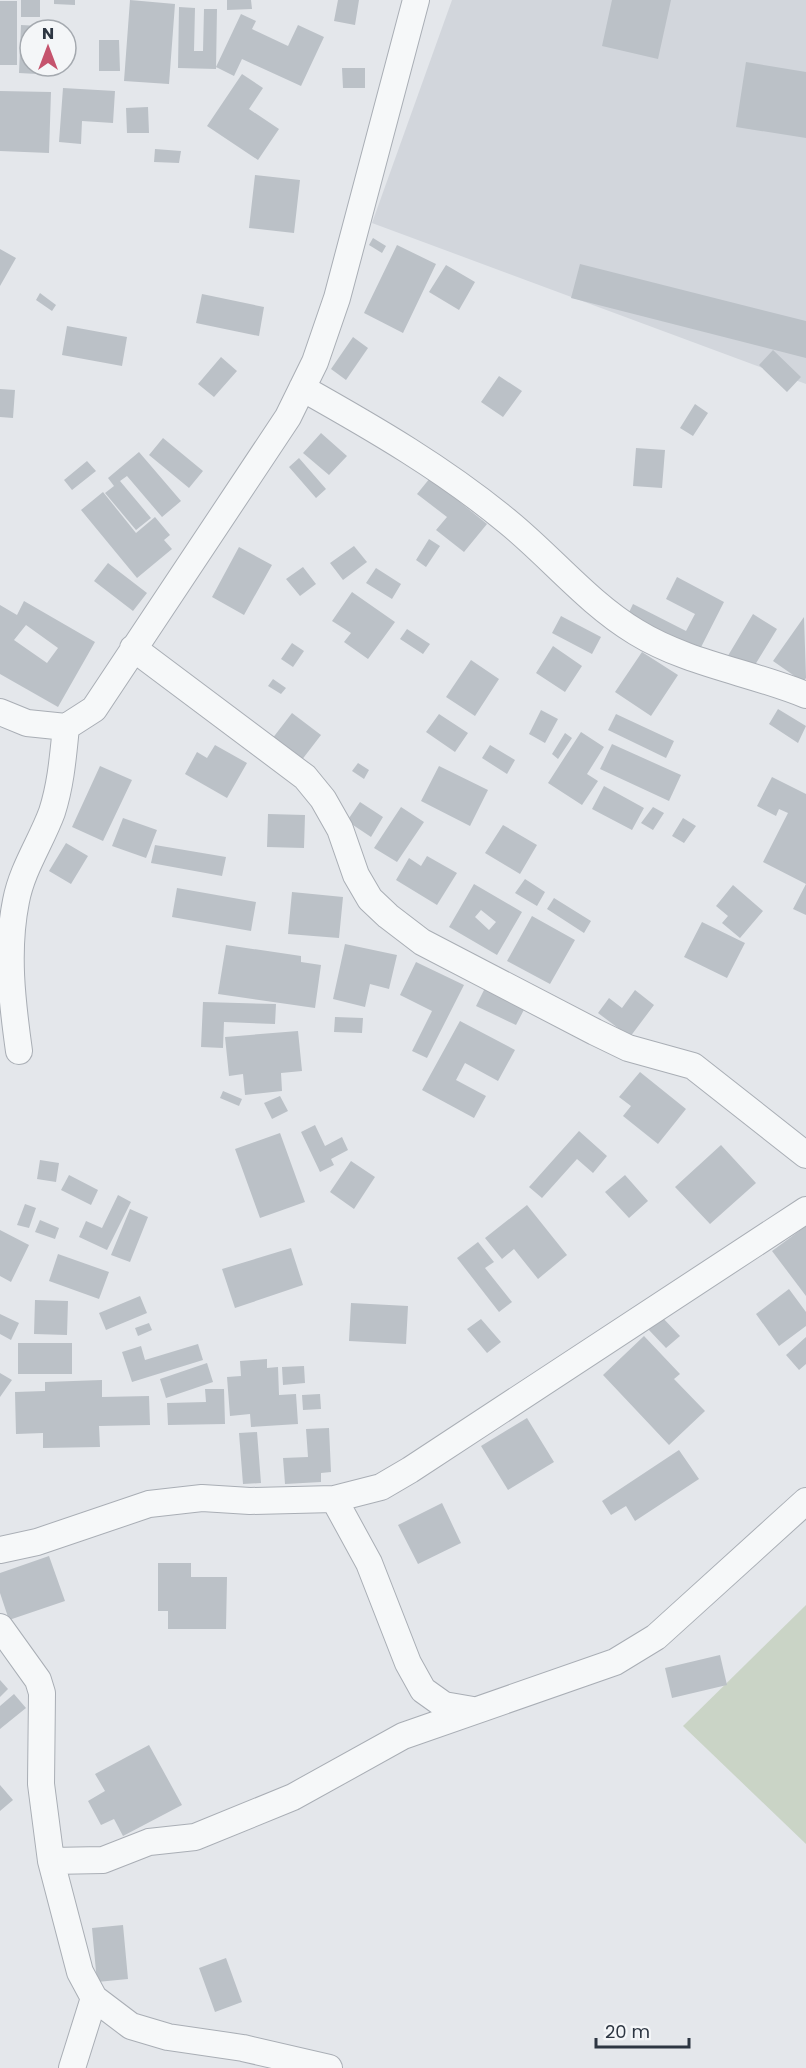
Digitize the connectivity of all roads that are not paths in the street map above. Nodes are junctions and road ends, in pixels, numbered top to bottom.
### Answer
1 (416, 0) edge
2 (302, 388) junction
3 (133, 648) junction
4 (806, 695) edge
5 (0, 712) edge
6 (66, 727) junction
7 (19, 1051) dead end
8 (806, 1155) edge
9 (806, 1210) edge
10 (334, 1499) junction
11 (806, 1501) edge
12 (0, 1550) edge
13 (0, 1627) edge
14 (479, 1711) junction
15 (51, 1861) junction
16 (94, 1998) junction
17 (72, 2068) edge
18 (329, 2068) edge

1 - 2 street
2 - 3 street
2 - 4 street
3 - 6 street
3 - 8 street
5 - 6 street
6 - 7 street
9 - 10 street
10 - 12 street
10 - 14 street
11 - 14 street
13 - 15 street
14 - 15 street
15 - 16 street
16 - 17 street
16 - 18 street

